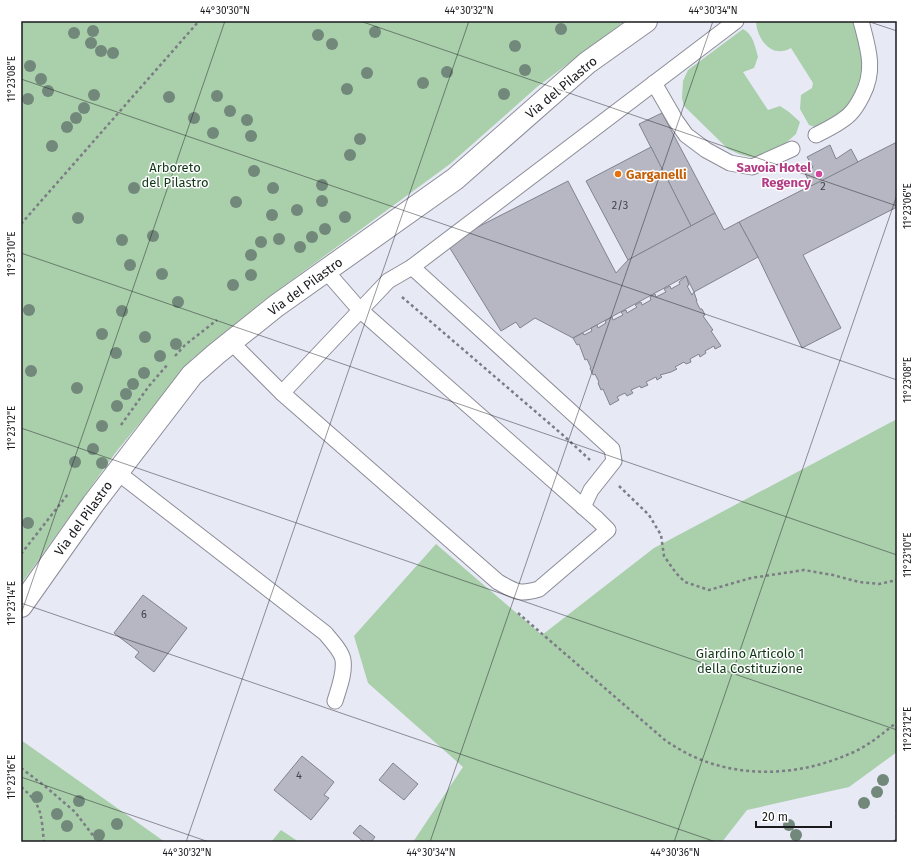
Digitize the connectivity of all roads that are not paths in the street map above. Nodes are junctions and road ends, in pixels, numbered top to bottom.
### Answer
1 (646, 21) edge
2 (736, 21) edge
3 (861, 21) edge
4 (654, 83) junction
5 (816, 135) dead end
6 (792, 149) dead end
7 (412, 267) junction
8 (326, 271) junction
9 (360, 310) junction
10 (231, 342) junction
11 (282, 392) junction
12 (117, 472) junction
13 (583, 507) junction
14 (21, 606) edge
15 (336, 701) dead end

1 - 8 street, Via del Pilastro
2 - 4 lane
3 - 5 lane
4 - 6 lane
4 - 7 lane
7 - 9 lane
7 - 13 lane
8 - 9 lane
8 - 10 street, Via del Pilastro
9 - 11 lane
9 - 13 lane
10 - 11 lane
10 - 12 street, Via del Pilastro
11 - 13 lane
12 - 14 street, Via del Pilastro
12 - 15 lane

